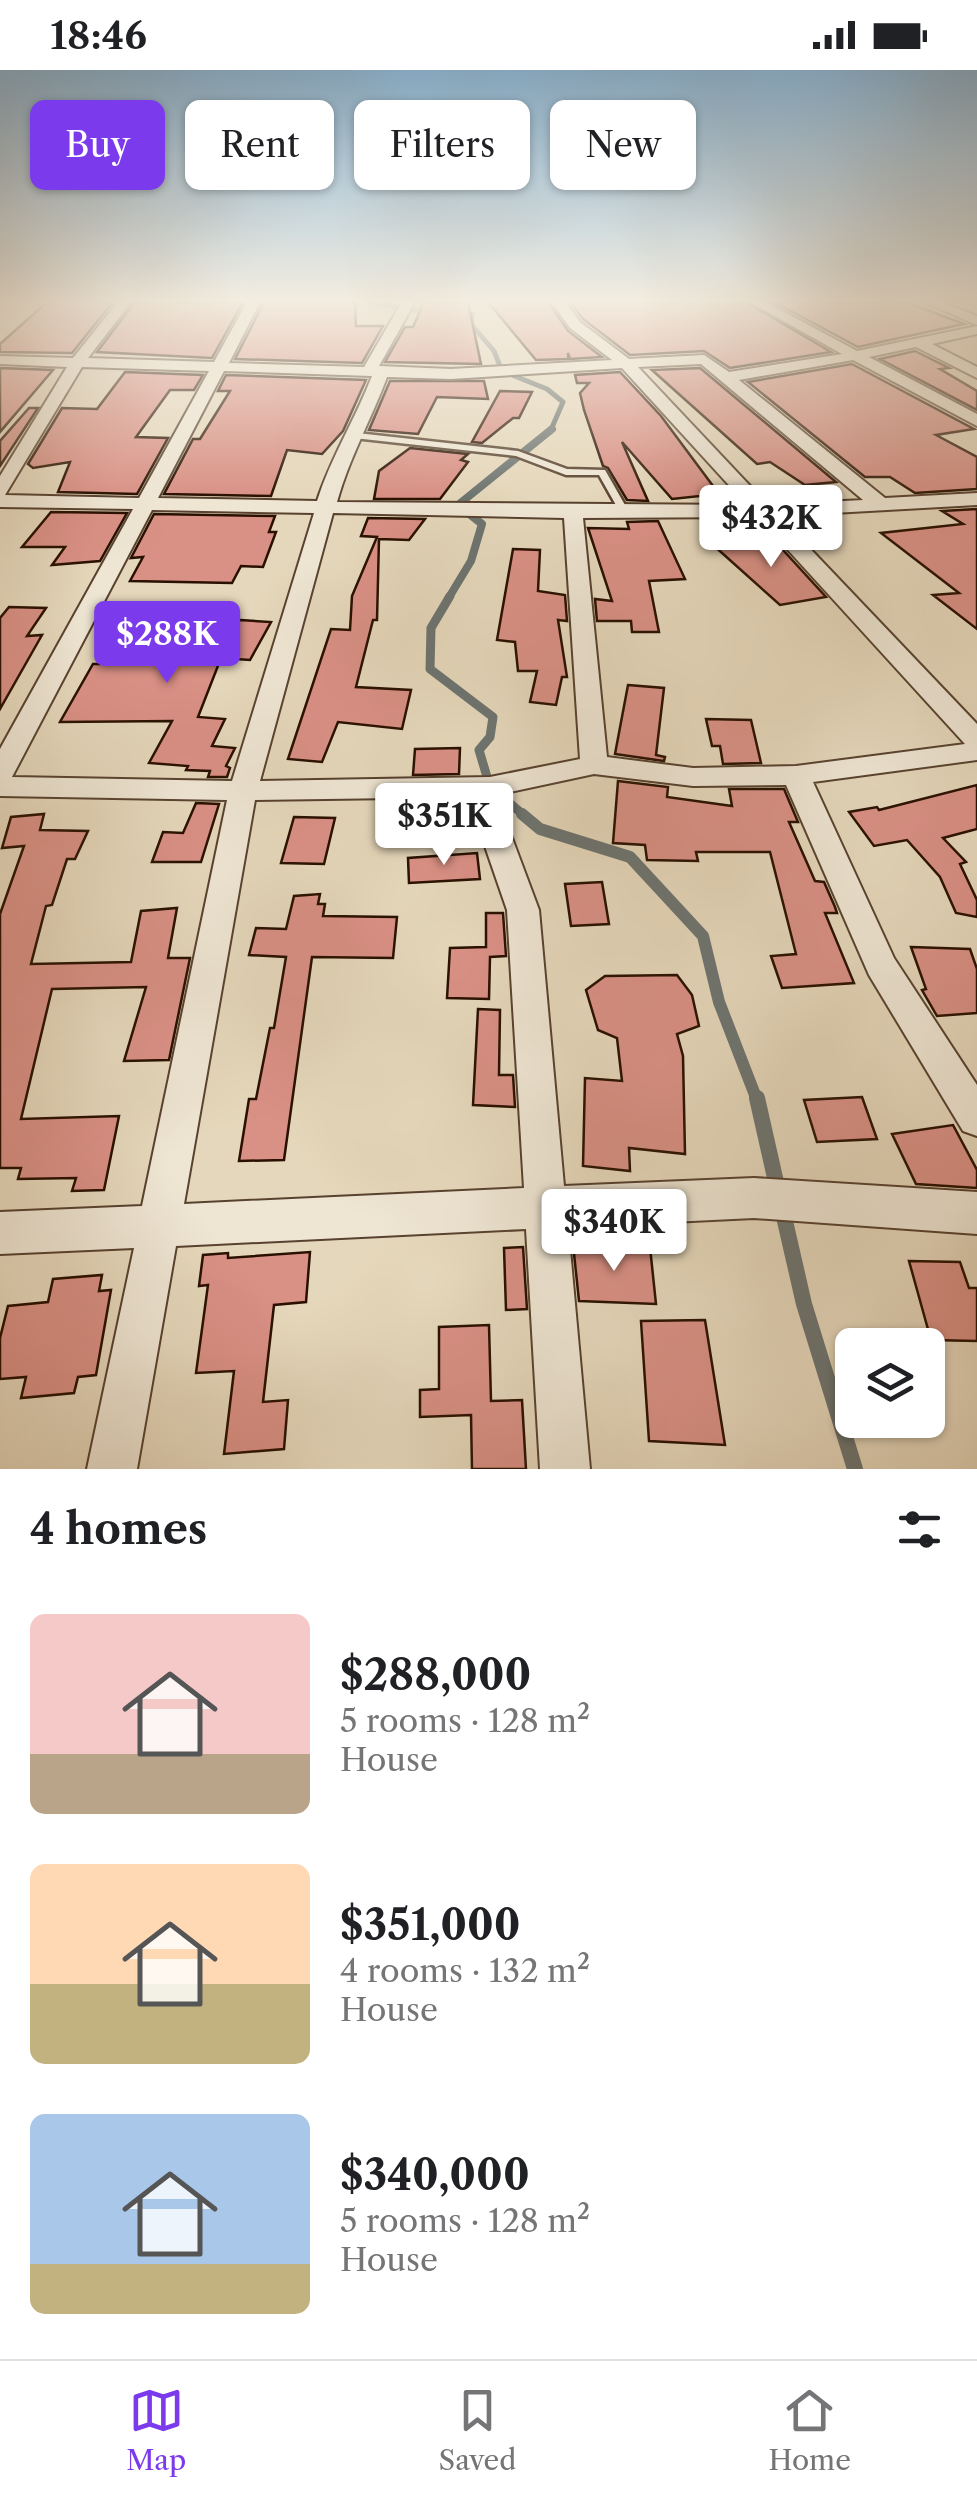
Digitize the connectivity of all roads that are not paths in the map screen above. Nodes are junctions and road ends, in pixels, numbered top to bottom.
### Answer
1 (75, 367) edge
2 (216, 367) edge
3 (322, 367) edge
4 (564, 367) edge
5 (629, 367) edge
6 (715, 367) edge
7 (799, 367) edge
8 (876, 367) edge
9 (376, 369) junction
10 (727, 377) junction
11 (977, 421) edge
12 (357, 436) junction
13 (0, 492) edge
14 (977, 499) edge
15 (948, 500) junction
16 (0, 501) edge
17 (146, 502) junction
18 (880, 503) junction
19 (324, 506) junction
20 (760, 511) junction
21 (573, 512) junction
22 (624, 512) junction
23 (977, 522) edge
24 (977, 740) edge
25 (977, 751) edge
26 (594, 765) junction
27 (0, 774) edge
28 (796, 775) junction
29 (0, 786) edge
30 (479, 786) junction
31 (243, 791) junction
32 (977, 1118) edge
33 (544, 1205) junction
34 (977, 1212) edge
35 (156, 1228) junction
36 (0, 1233) edge
37 (112, 1469) edge
38 (566, 1469) edge

1 - 13 street
2 - 17 street
3 - 9 street
4 - 9 street
5 - 20 street
6 - 10 street
7 - 10 street
8 - 11 street
9 - 12 street
10 - 18 street
12 - 19 street
12 - 22 lane
14 - 15 street
15 - 18 street
15 - 23 street
16 - 17 street
17 - 19 street
17 - 27 street
18 - 20 street
19 - 21 street
19 - 31 street
20 - 22 street
20 - 24 street
21 - 22 street
21 - 26 street
25 - 28 street
26 - 28 street
26 - 30 street
28 - 32 street
29 - 31 street
30 - 31 street
30 - 33 street
31 - 35 street
33 - 34 street
33 - 35 street
33 - 38 street
35 - 36 street
35 - 37 street

